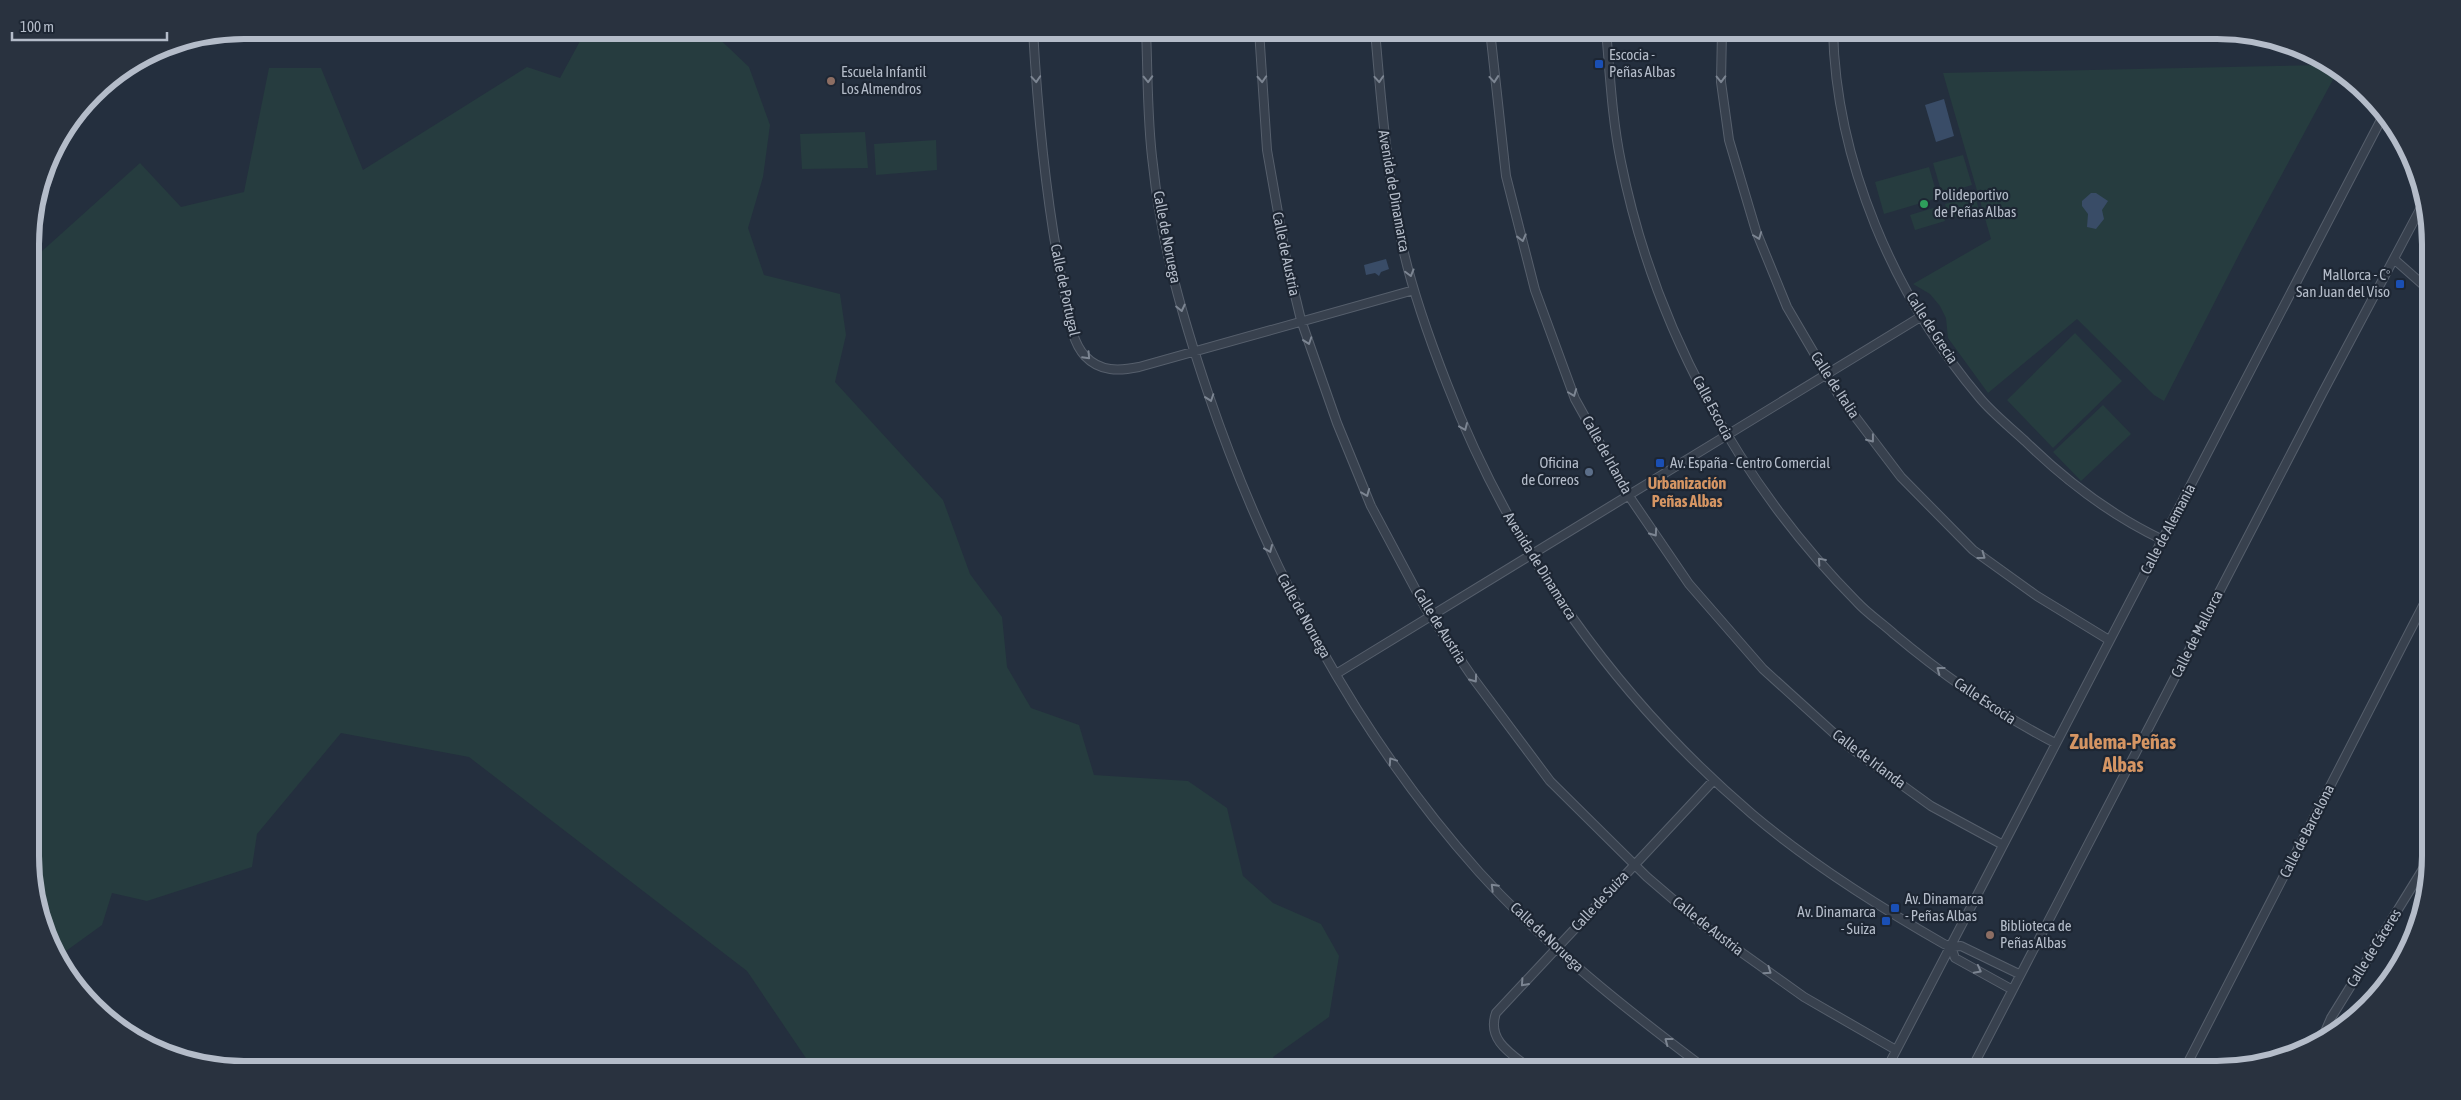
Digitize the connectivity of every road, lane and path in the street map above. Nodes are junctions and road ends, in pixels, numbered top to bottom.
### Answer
1 (1034, 39) edge
2 (1146, 39) edge
3 (1260, 39) edge
4 (1376, 39) edge
5 (1491, 39) edge
6 (1607, 39) edge
7 (1722, 39) edge
8 (1834, 39) edge
9 (2381, 121) edge
10 (2420, 211) edge
11 (2395, 260) junction
12 (2422, 284) edge
13 (1414, 290) junction
14 (1922, 316) junction
15 (1301, 320) junction
16 (1194, 352) junction
17 (1826, 375) junction
18 (1728, 434) junction
19 (1629, 496) junction
20 (2163, 540) junction
21 (1531, 556) junction
22 (2422, 608) edge
23 (1432, 617) junction
24 (2109, 640) junction
25 (1336, 674) junction
26 (2055, 743) junction
27 (1714, 780) junction
28 (2004, 845) junction
29 (1634, 864) junction
30 (2422, 871) edge
31 (1951, 947) junction
32 (1557, 948) junction
33 (2019, 974) junction
34 (2012, 989) junction
35 (2326, 1030) edge
36 (1896, 1050) junction
37 (1521, 1061) edge
38 (1695, 1061) edge
39 (1890, 1061) edge
40 (1976, 1061) edge
41 (2189, 1061) edge

1 -> 16 street, Calle de Portugal
2 -> 16 street, Calle de Noruega
3 -> 15 street, Calle de Austria
4 -> 13 street, Avenida de Dinamarca
5 -> 19 street, Calle de Irlanda
6 - 18 street, Calle Escocia
7 -> 17 street, Calle de Italia
8 - 14 street, Calle de Grecia
9 - 20 street, Calle de Alemania
10 - 11 street, Calle de Mallorca
11 - 12 street
11 - 33 street, Calle de Mallorca
13 - 15 street, Calle de Portugal
13 -> 21 street, Avenida de Dinamarca
14 - 17 street
14 - 20 street, Calle de Grecia
15 - 16 street, Calle de Portugal
15 -> 23 street, Calle de Austria
16 -> 25 street, Calle de Noruega
17 - 18 street
17 -> 24 street, Calle de Italia
18 - 19 street
26 -> 18 street, Calle Escocia
19 - 21 street
19 -> 28 street, Calle de Irlanda
20 - 24 street, Calle de Alemania
21 - 23 street
21 - 27 street, Avenida de Dinamarca
22 - 41 street, Calle de Barcelona
23 - 25 street
23 -> 29 street, Calle de Austria
24 - 26 street, Calle de Alemania
32 -> 25 street, Calle de Noruega
26 - 28 street, Calle de Alemania
27 - 29 street, Calle de Suiza
27 - 31 street, Avenida de Dinamarca
28 - 31 street, Calle de Alemania
29 - 32 street, Calle de Suiza
29 -> 36 street, Calle de Austria
30 - 35 street, Calle de Cáceres
31 - 33 street, Avenida de Dinamarca
31 -> 34 street, Avenida de Dinamarca
31 - 36 street
32 -> 37 street, Calle de Suiza
38 -> 32 street, Calle de Noruega
33 - 34 street, Calle de Mallorca
34 - 40 street, Calle de Mallorca
36 - 39 street

